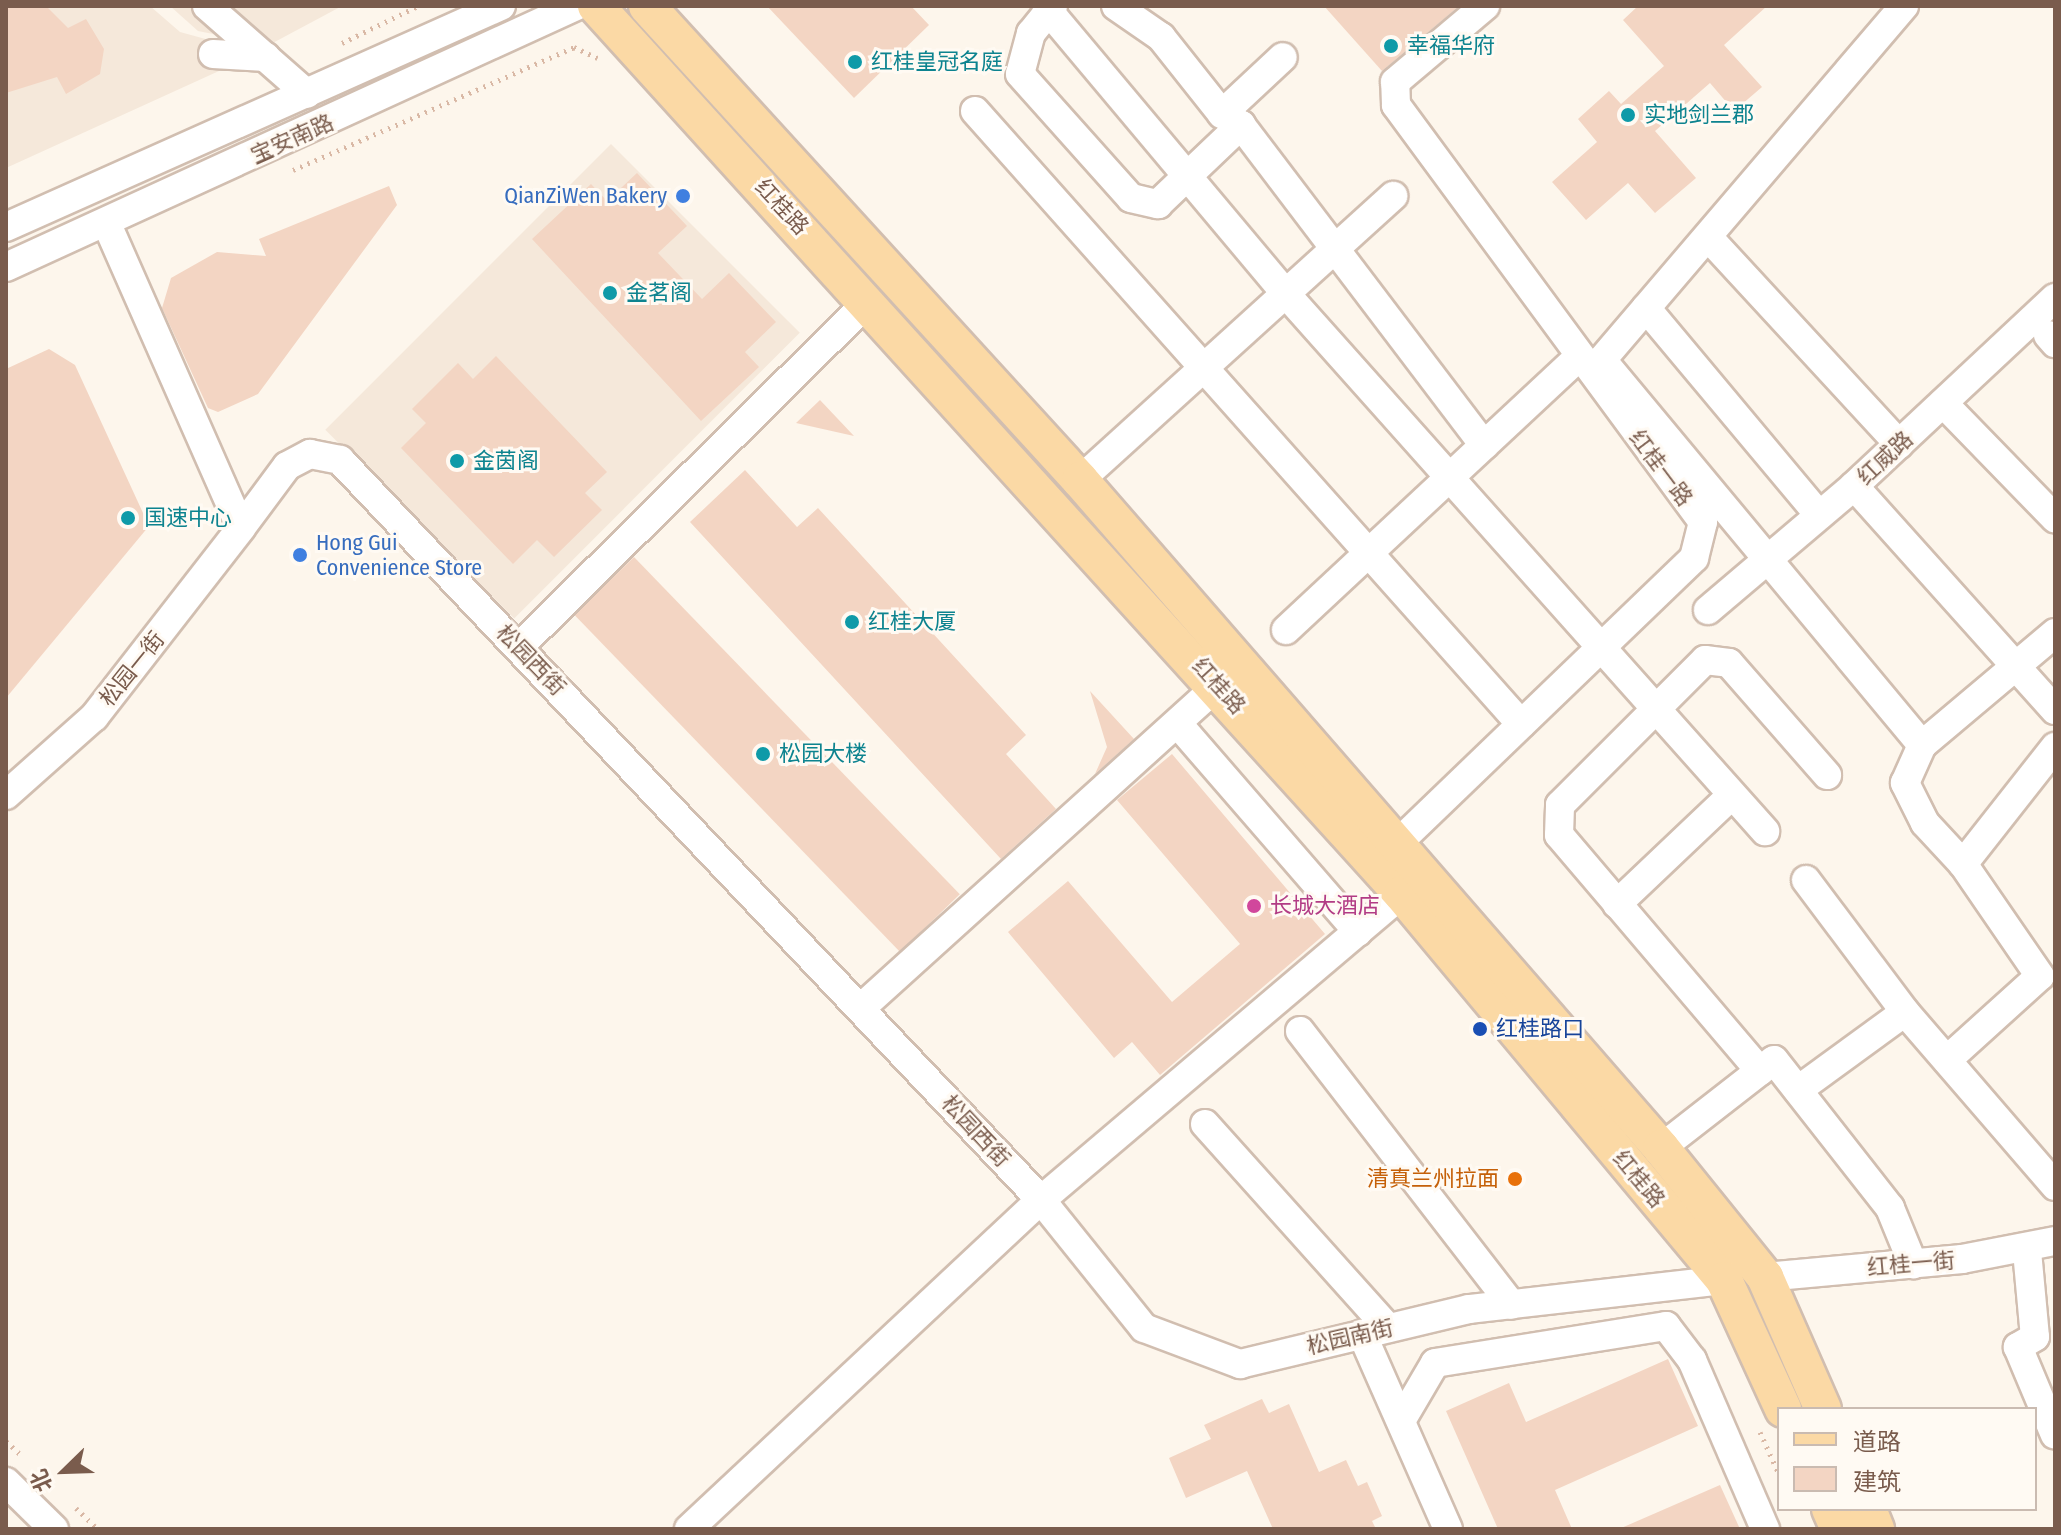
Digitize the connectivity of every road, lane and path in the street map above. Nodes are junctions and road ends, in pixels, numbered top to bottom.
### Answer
1 (207, 6) edge
2 (418, 6) edge
3 (501, 6) edge
4 (576, 6) edge
5 (596, 6) edge
6 (647, 6) edge
7 (1116, 6) edge
8 (1485, 6) edge
9 (1904, 6) edge
10 (1050, 7) edge
11 (338, 45) dead end
12 (213, 54) dead end
13 (266, 57) junction
14 (1283, 57) dead end
15 (604, 60) dead end
16 (307, 94) junction
17 (975, 111) dead end
18 (1232, 120) junction
19 (1189, 173) junction
20 (278, 177) dead end
21 (1393, 196) dead end
22 (106, 222) junction
23 (6, 227) edge
24 (1708, 237) junction
25 (1339, 248) junction
26 (6, 267) edge
27 (1286, 294) junction
28 (2055, 298) edge
29 (869, 301) junction
30 (1646, 308) junction
31 (1578, 358) junction
32 (1205, 368) junction
33 (1943, 403) junction
34 (1899, 444) junction
35 (1484, 445) junction
36 (1449, 478) junction
37 (1080, 480) junction
38 (1854, 486) junction
39 (1819, 515) junction
40 (2055, 518) edge
41 (241, 528) junction
42 (1371, 555) junction
43 (1767, 558) junction
44 (1708, 610) dead end
45 (1286, 630) dead end
46 (2055, 633) edge
47 (519, 647) junction
48 (1600, 647) junction
49 (2021, 668) junction
50 (1219, 685) junction
51 (2055, 710) edge
52 (1654, 711) junction
53 (1178, 724) junction
54 (1521, 724) junction
55 (1922, 745) junction
56 (2055, 747) edge
57 (1827, 775) dead end
58 (6, 795) edge
59 (1732, 795) junction
60 (1765, 831) dead end
61 (1400, 841) junction
62 (1963, 864) junction
63 (1806, 880) dead end
64 (1402, 894) junction
65 (1617, 904) junction
66 (1358, 932) junction
67 (861, 1008) junction
68 (1905, 1012) junction
69 (1300, 1031) dead end
70 (1947, 1060) junction
71 (1760, 1071) junction
72 (1798, 1090) junction
73 (1205, 1124) dead end
74 (1661, 1148) junction
75 (2055, 1186) edge
76 (1041, 1200) junction
77 (2055, 1241) edge
78 (2027, 1251) junction
79 (1913, 1264) junction
80 (1765, 1277) junction
81 (1724, 1280) junction
82 (1565, 1298) junction
83 (1512, 1305) junction
84 (1375, 1331) junction
85 (1570, 1341) junction
86 (1782, 1407) edge
87 (1822, 1407) edge
88 (1401, 1421) junction
89 (2055, 1435) edge
90 (6, 1482) edge
91 (54, 1529) edge
92 (689, 1529) edge
93 (1448, 1529) edge
94 (1765, 1529) edge

1 - 13 street
2 - 11 path
3 - 16 street, 宝安南路
4 - 22 street, 宝安南路
5 - 29 main road, 红桂路
6 - 37 main road, 红桂路
7 - 18 street
8 - 31 street, 红桂一路
9 - 24 street
10 - 19 street
10 - 19 street
12 - 13 street
13 - 16 street
14 - 18 street
15 - 20 path
16 - 23 street, 宝安南路
17 - 32 street
18 - 19 street
18 - 25 street
19 - 27 street
21 - 25 street
22 - 26 street, 宝安南路
22 - 41 street
24 - 30 street
24 - 34 street
25 - 27 street
25 - 35 street
27 - 32 street
27 - 36 street
28 - 33 street, 红威路
29 - 47 street
29 - 50 main road, 红桂路
30 - 39 street
30 - 43 street
31 - 35 street
31 - 48 street, 红桂一路
32 - 37 street
32 - 42 street
33 - 34 street, 红威路
33 - 40 street
34 - 38 street, 红威路
35 - 36 street
36 - 42 street
36 - 48 street
37 - 61 main road, 红桂路
38 - 39 street, 红威路
38 - 49 street
39 - 43 street, 红威路
41 - 47 street, 松园西街
41 - 58 street, 松园一街
42 - 45 street
42 - 54 street
43 - 44 street, 红威路
43 - 55 street
46 - 49 street
47 - 67 street, 松园西街
48 - 52 street
48 - 54 street, 红桂一路
49 - 51 street
49 - 55 street
50 - 53 street
50 - 64 main road, 红桂路
52 - 57 street
52 - 59 street
52 - 65 street
53 - 66 street
53 - 67 street
54 - 61 street, 红桂一路
55 - 62 street
56 - 62 street
59 - 60 street
59 - 65 street
61 - 74 main road, 红桂路
62 - 70 street
63 - 68 street
64 - 66 street
64 - 81 main road, 红桂路
65 - 71 street
66 - 76 street
67 - 76 street, 松园西街
68 - 70 street
68 - 72 street
69 - 83 street
70 - 75 street
71 - 72 street
71 - 74 street
72 - 79 street
73 - 84 street
74 - 80 main road, 红桂路
76 - 84 street, 松园南街
76 - 92 street
77 - 78 street, 红桂一街
78 - 79 street, 红桂一街
78 - 89 street
79 - 80 street, 红桂一街
80 - 87 main road, 红桂路
81 - 82 street, 松园南街
81 - 86 main road, 红桂路
82 - 83 street, 松园南街
82 - 85 street
83 - 84 street, 松园南街
84 - 88 street
85 - 88 street
85 - 94 street
88 - 93 street
90 - 91 street

